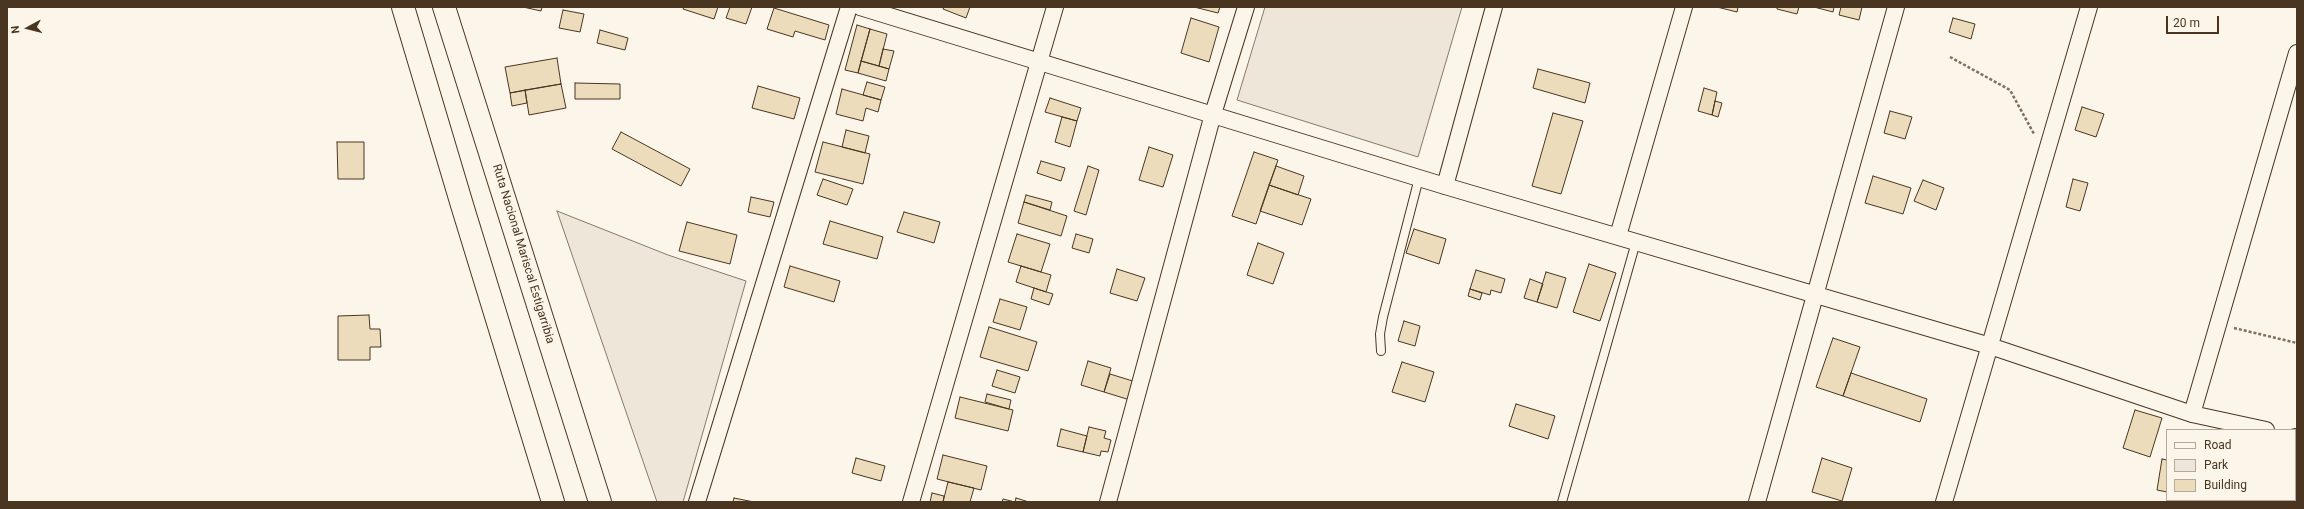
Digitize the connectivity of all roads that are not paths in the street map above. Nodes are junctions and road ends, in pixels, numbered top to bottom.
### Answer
1 (403, 7) edge
2 (444, 7) edge
3 (849, 7) edge
4 (860, 7) edge
5 (1055, 7) edge
6 (1246, 7) edge
7 (1494, 7) edge
8 (1684, 7) edge
9 (1896, 7) edge
10 (2089, 7) edge
11 (2297, 53) edge
12 (1038, 61) junction
13 (1213, 114) junction
14 (1420, 178) junction
15 (1445, 186) junction
16 (1618, 236) junction
17 (1636, 242) junction
18 (1814, 294) junction
19 (1990, 346) junction
20 (1381, 351) dead end
21 (2192, 414) junction
22 (2261, 429) edge
23 (553, 502) edge
24 (600, 502) edge
25 (697, 502) edge
26 (911, 502) edge
27 (1108, 502) edge
28 (1562, 502) edge
29 (1757, 502) edge
30 (1944, 502) edge

1 - 23 highway
2 - 24 highway, Ruta Nacional Mariscal Estigarribia
3 - 25 street
4 - 12 street
5 - 12 street
6 - 13 street
7 - 15 street
8 - 16 street
9 - 18 street
10 - 19 street
11 - 21 street
12 - 13 street
12 - 26 street
13 - 14 street
13 - 27 street
14 - 15 street
14 - 20 lane
15 - 16 street
16 - 17 street
17 - 18 street
17 - 28 lane
18 - 19 street
18 - 29 street
19 - 21 street
19 - 30 street
21 - 22 street

